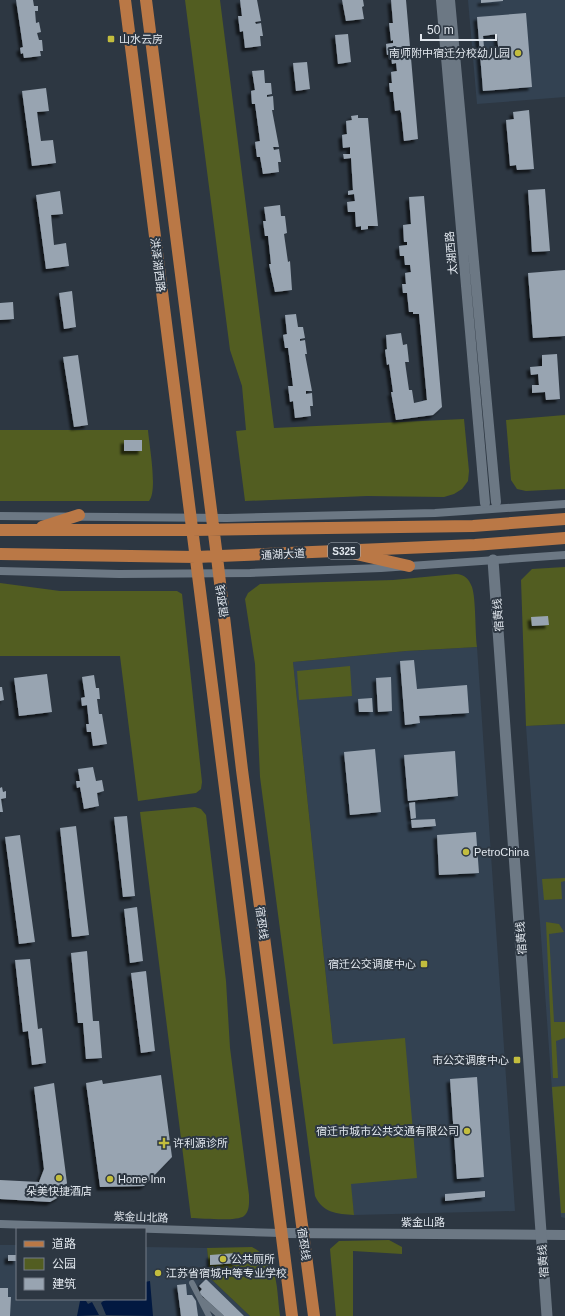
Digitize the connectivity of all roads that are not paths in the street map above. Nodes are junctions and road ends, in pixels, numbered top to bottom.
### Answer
1 (441, 0) edge
2 (450, 0) edge
3 (146, 1) edge
4 (124, 3) edge
5 (496, 502) dead end
6 (485, 503) dead end
7 (565, 504) edge
8 (79, 515) junction
9 (0, 516) edge
10 (190, 517) junction
11 (565, 519) edge
12 (213, 524) junction
13 (0, 530) edge
14 (34, 530) junction
15 (192, 530) junction
16 (565, 538) edge
17 (341, 551) junction
18 (0, 554) edge
19 (565, 555) edge
20 (217, 556) junction
21 (196, 558) junction
22 (493, 560) junction
23 (409, 566) junction
24 (0, 571) edge
25 (198, 572) junction
26 (219, 572) junction
27 (0, 1224) edge
28 (125, 1228) edge
29 (146, 1229) edge
30 (281, 1233) junction
31 (302, 1233) junction
32 (542, 1234) junction
33 (565, 1235) edge
34 (192, 1283) dead end
35 (199, 1297) junction
36 (209, 1316) edge
37 (220, 1316) edge
38 (292, 1316) edge
39 (314, 1316) edge
40 (547, 1316) edge

1 - 6 street, 太湖西路
2 - 5 street, 太湖西路
3 - 12 main road, 洪泽湖西路
4 - 10 main road, 洪泽湖西路
7 - 12 street
8 - 9 street
8 - 10 street
8 - 14 main road
10 - 12 street
10 - 15 main road, 洪泽湖西路
11 - 12 main road
12 - 15 main road
12 - 20 main road, 宿邳线
13 - 14 main road
14 - 15 main road
15 - 21 main road, 宿邳线
16 - 17 main road, 通湖大道 / S325
17 - 20 main road, 通湖大道 / S325
17 - 23 main road
18 - 21 main road, 通湖大道
19 - 22 street
20 - 21 main road, 通湖大道 / S325
20 - 26 main road, 宿邳线
21 - 25 main road, 宿邳线
22 - 23 street
22 - 32 main road, 宿黄线
23 - 26 street
24 - 25 street
25 - 26 street
25 - 30 main road, 宿邳线
26 - 31 main road, 宿邳线
27 - 28 street, 紫金山北路
29 - 30 street, 紫金山北路
30 - 31 street, 紫金山路
30 - 38 main road, 宿邳线
31 - 32 street, 紫金山路
31 - 39 main road, 宿邳线
32 - 33 street, 紫金山路
32 - 40 main road, 宿黄线
34 - 35 street
35 - 36 street
35 - 37 street

